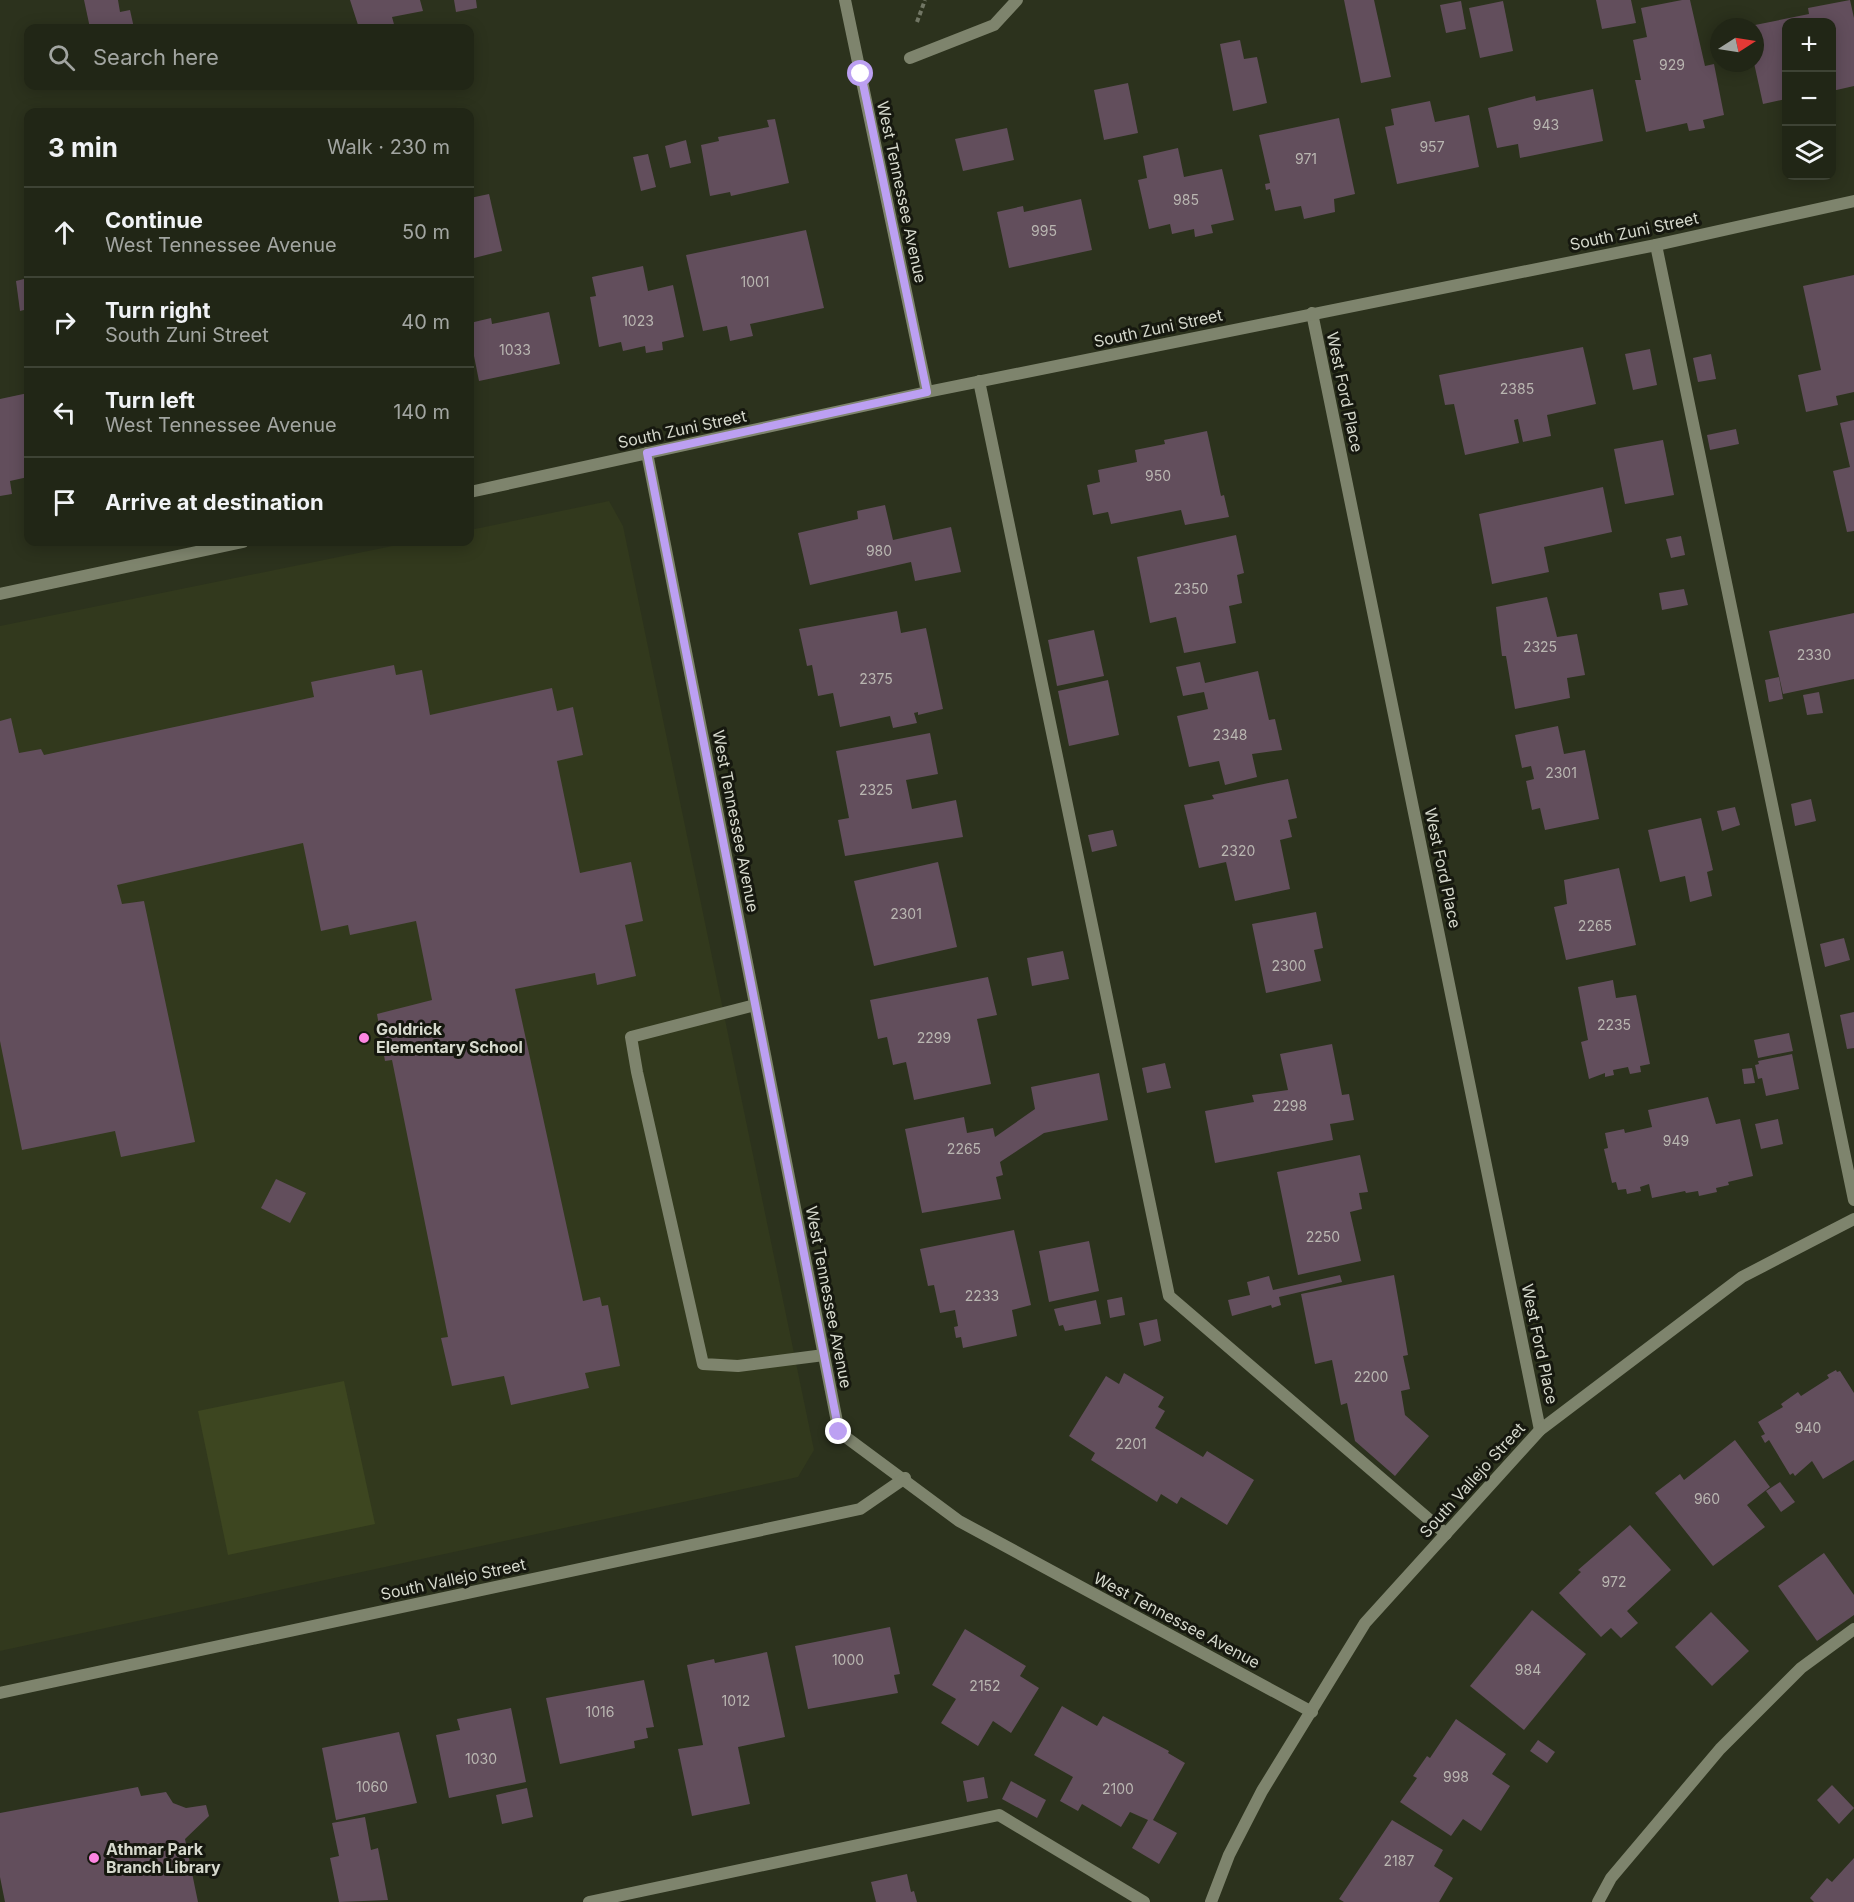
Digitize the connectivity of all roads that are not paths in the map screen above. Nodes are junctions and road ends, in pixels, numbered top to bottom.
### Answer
1 (845, 0) edge
2 (1017, 0) edge
3 (910, 58) dead end
4 (1854, 201) edge
5 (1656, 245) junction
6 (1312, 313) junction
7 (979, 381) junction
8 (927, 392) junction
9 (647, 453) junction
10 (474, 491) edge
11 (224, 546) edge
12 (0, 594) edge
13 (755, 1005) junction
14 (1854, 1200) edge
15 (1854, 1219) edge
16 (824, 1356) junction
17 (1540, 1430) junction
18 (905, 1478) junction
19 (1446, 1533) junction
20 (1854, 1629) edge
21 (0, 1693) edge
22 (1312, 1712) junction
23 (590, 1902) edge
24 (1144, 1902) edge
25 (1211, 1902) edge
26 (1598, 1902) edge

1 - 8 street, West Tennessee Avenue
2 - 3 street
4 - 5 street, South Zuni Street
5 - 6 street, South Zuni Street
5 - 14 street
6 - 7 street, South Zuni Street
6 - 17 street, West Ford Place
7 - 8 street, South Zuni Street
7 - 19 street
8 - 9 street, South Zuni Street
9 - 10 street, South Zuni Street
9 - 13 street, West Tennessee Avenue
11 - 12 street
13 - 16 street, West Tennessee Avenue
13 - 16 street
15 - 17 street, South Vallejo Street
16 - 18 street, West Tennessee Avenue
17 - 19 street, South Vallejo Street
18 - 21 street, South Vallejo Street
18 - 22 street, West Tennessee Avenue
19 - 22 street, South Vallejo Street
20 - 26 street
22 - 25 street
23 - 24 street

